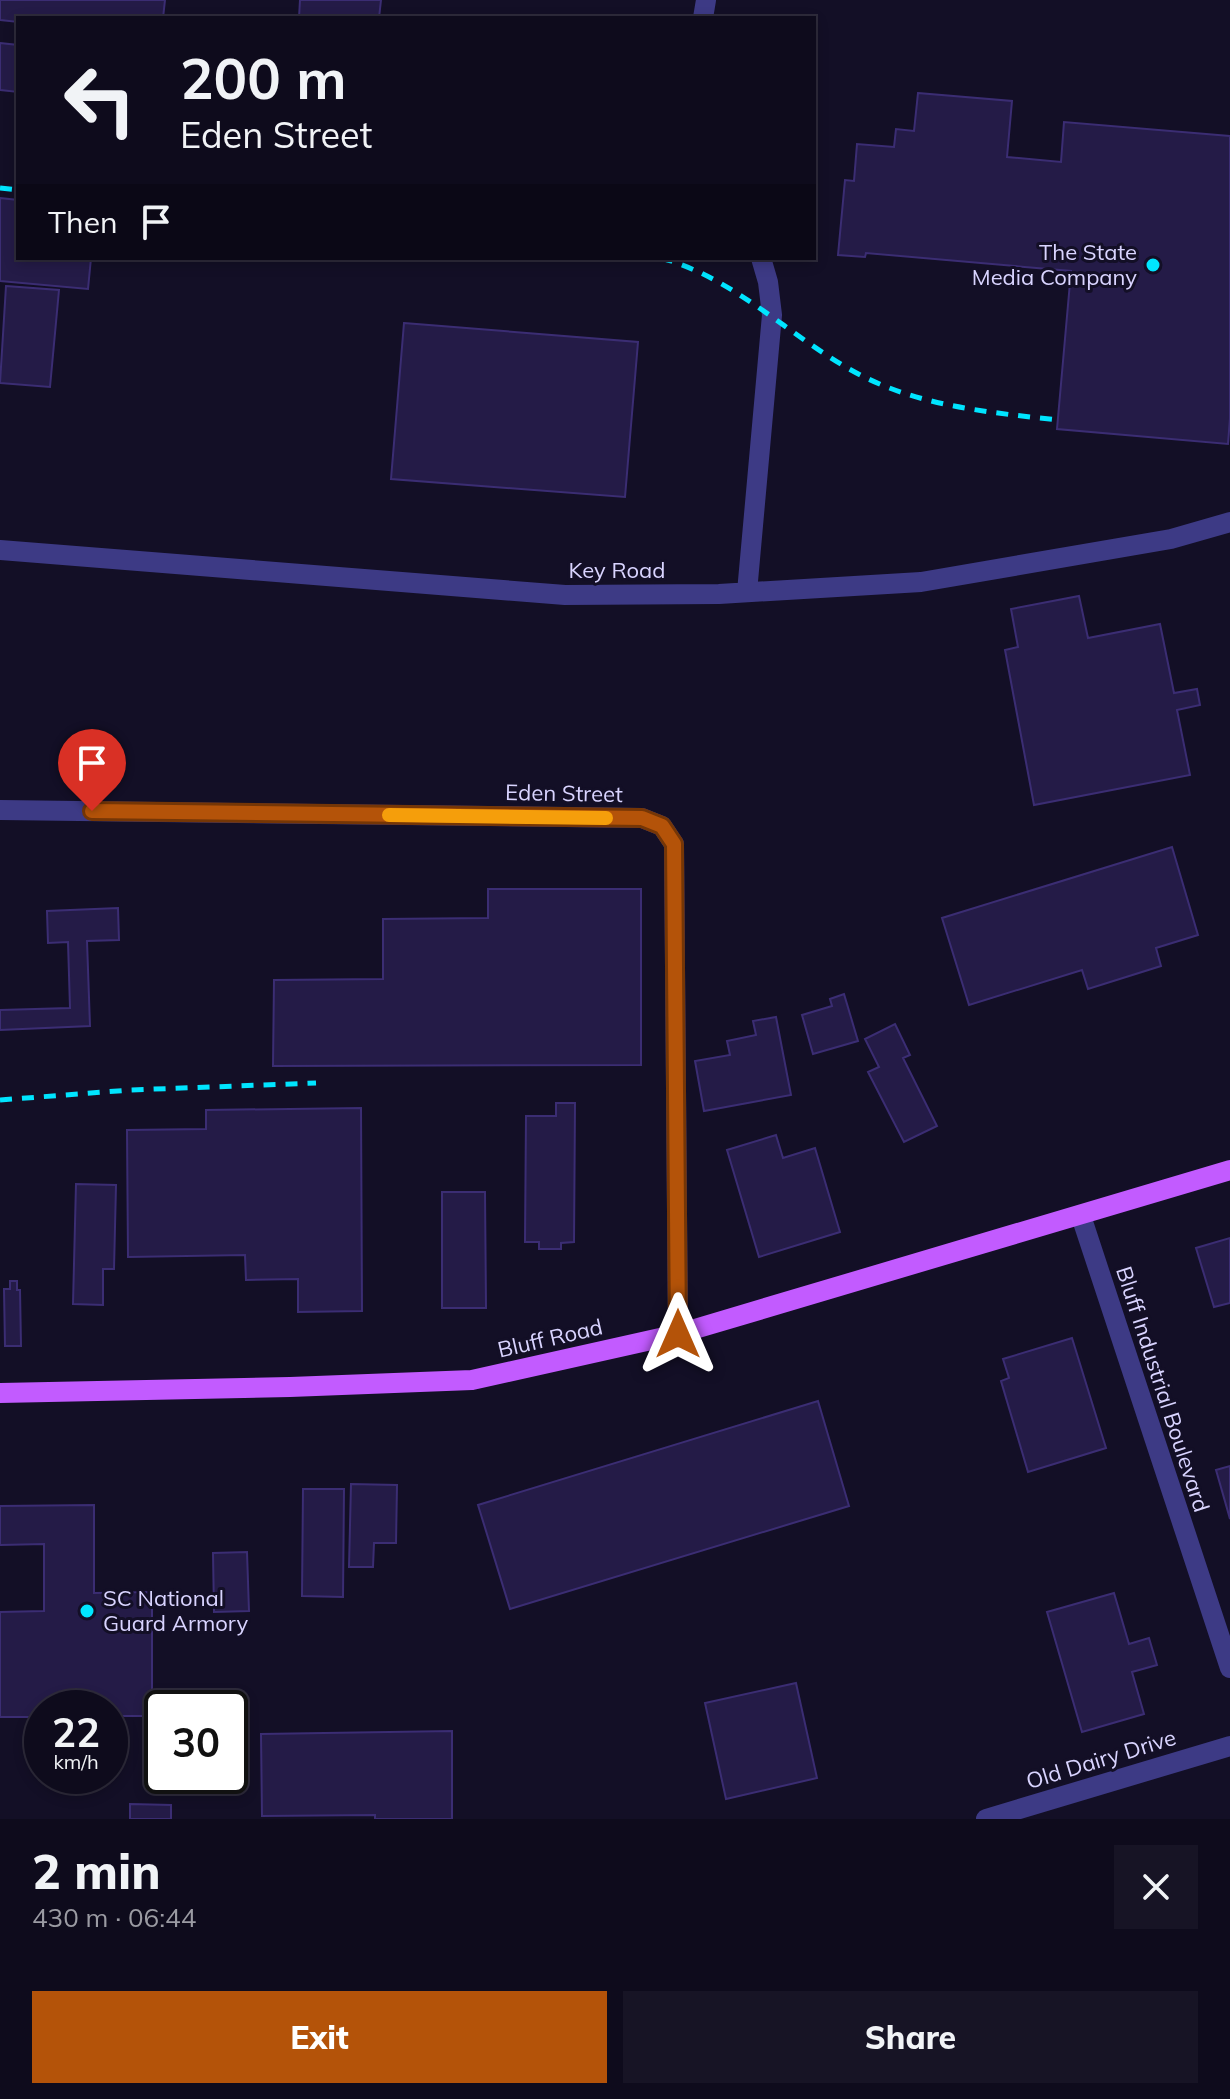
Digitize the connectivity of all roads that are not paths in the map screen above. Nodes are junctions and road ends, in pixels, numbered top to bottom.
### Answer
1 (762, 260) edge
2 (1230, 522) edge
3 (0, 550) edge
4 (747, 592) junction
5 (0, 810) edge
6 (1230, 1170) edge
7 (1081, 1216) junction
8 (678, 1334) junction
9 (0, 1393) edge
10 (1230, 1668) edge
11 (1230, 1746) edge
12 (986, 1819) edge

1 - 4 street
2 - 4 street, Key Road
3 - 4 street, Key Road
5 - 8 street, Eden Street
6 - 7 main road, Bluff Road
7 - 8 main road, Bluff Road
7 - 10 street, Bluff Industrial Boulevard
8 - 9 main road, Bluff Road
11 - 12 street, Old Dairy Drive

